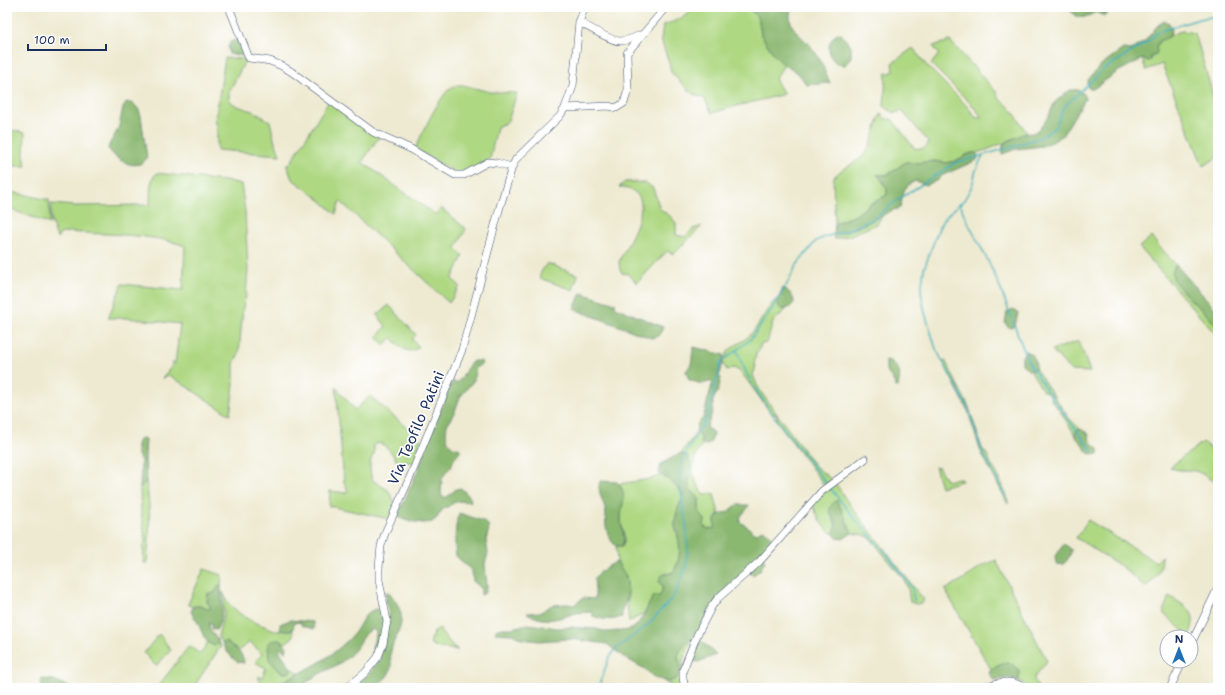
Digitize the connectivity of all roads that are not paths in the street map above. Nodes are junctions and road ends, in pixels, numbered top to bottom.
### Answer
1 (229, 7) edge
2 (585, 7) edge
3 (666, 7) edge
4 (579, 22) junction
5 (642, 34) junction
6 (565, 108) junction
7 (512, 167) junction
8 (865, 459) dead end
9 (1218, 588) edge
10 (1198, 629) edge
11 (1179, 669) edge
12 (347, 688) edge
13 (685, 688) edge
14 (981, 688) edge
15 (1025, 688) edge
16 (1170, 688) edge

1 - 7 street
2 - 4 street, Via Teofilo Patini
3 - 5 street
4 - 5 street
4 - 6 street, Via Teofilo Patini
5 - 6 street
6 - 7 street, Via Teofilo Patini
7 - 12 street, Via Teofilo Patini
8 - 13 street
9 - 10 street
11 - 16 street
14 - 15 street

